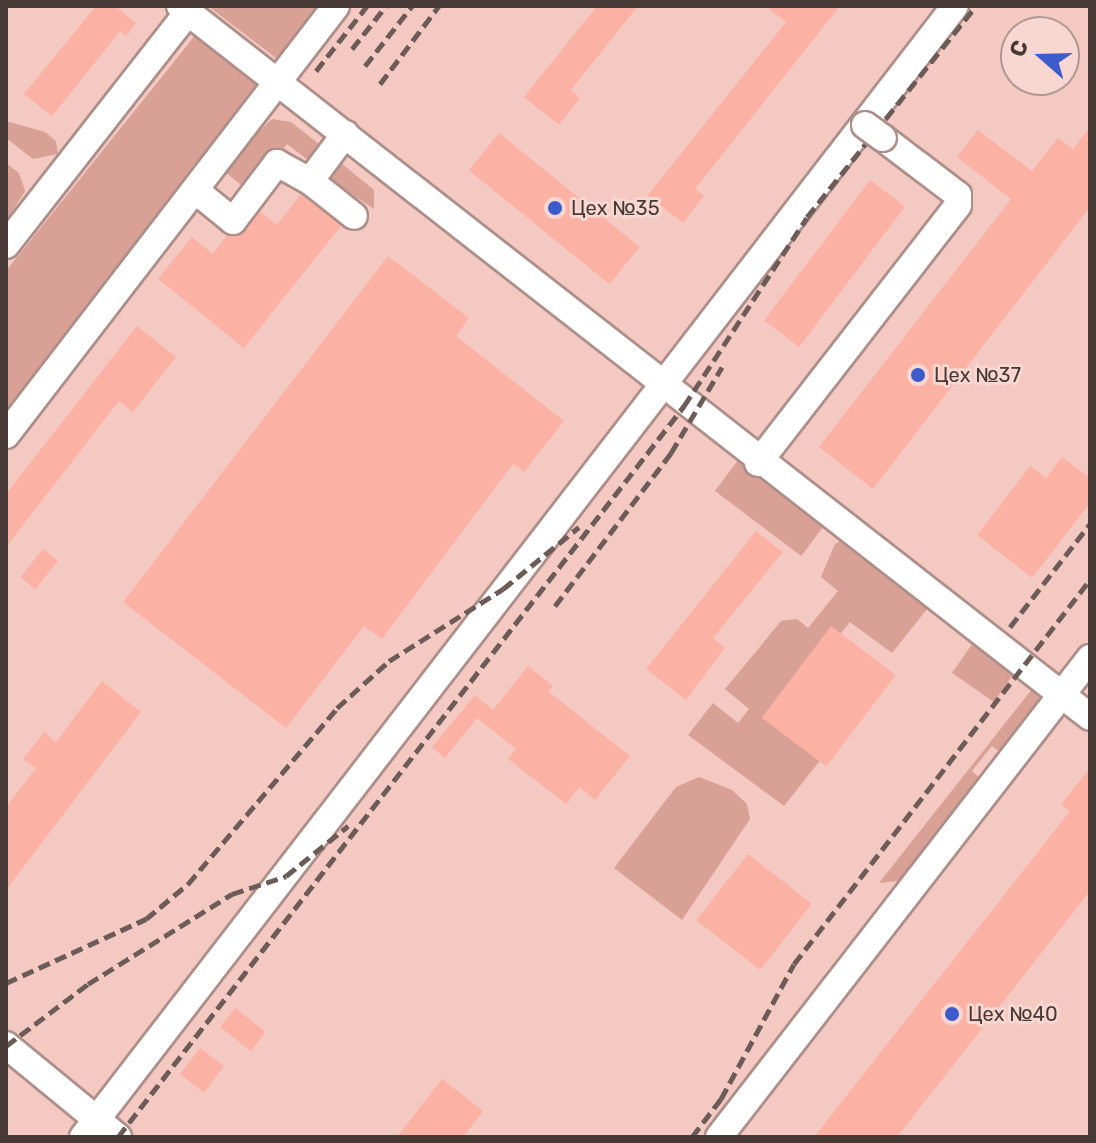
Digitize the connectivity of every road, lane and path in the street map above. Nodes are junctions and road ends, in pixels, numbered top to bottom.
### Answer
1 (336, 6) edge
2 (955, 6) edge
3 (184, 9) edge
4 (278, 81) junction
5 (870, 129) junction
6 (345, 134) junction
7 (310, 181) junction
8 (195, 190) junction
9 (354, 216) dead end
10 (6, 245) edge
11 (660, 385) junction
12 (6, 435) edge
13 (758, 463) junction
14 (1090, 658) edge
15 (1061, 695) junction
16 (1090, 717) edge
17 (6, 1045) edge
18 (90, 1128) edge
19 (118, 1137) edge
20 (719, 1137) edge

1 - 4 lane
2 - 5 lane
3 - 4 lane
3 - 10 lane
4 - 6 lane
4 - 8 lane
5 - 11 lane
5 - 13 lane
6 - 7 lane
6 - 11 lane
7 - 8 lane
7 - 9 lane
8 - 12 lane
11 - 13 lane
11 - 18 lane
13 - 15 lane
14 - 15 lane
15 - 16 lane
15 - 20 lane
17 - 18 lane
18 - 19 lane

